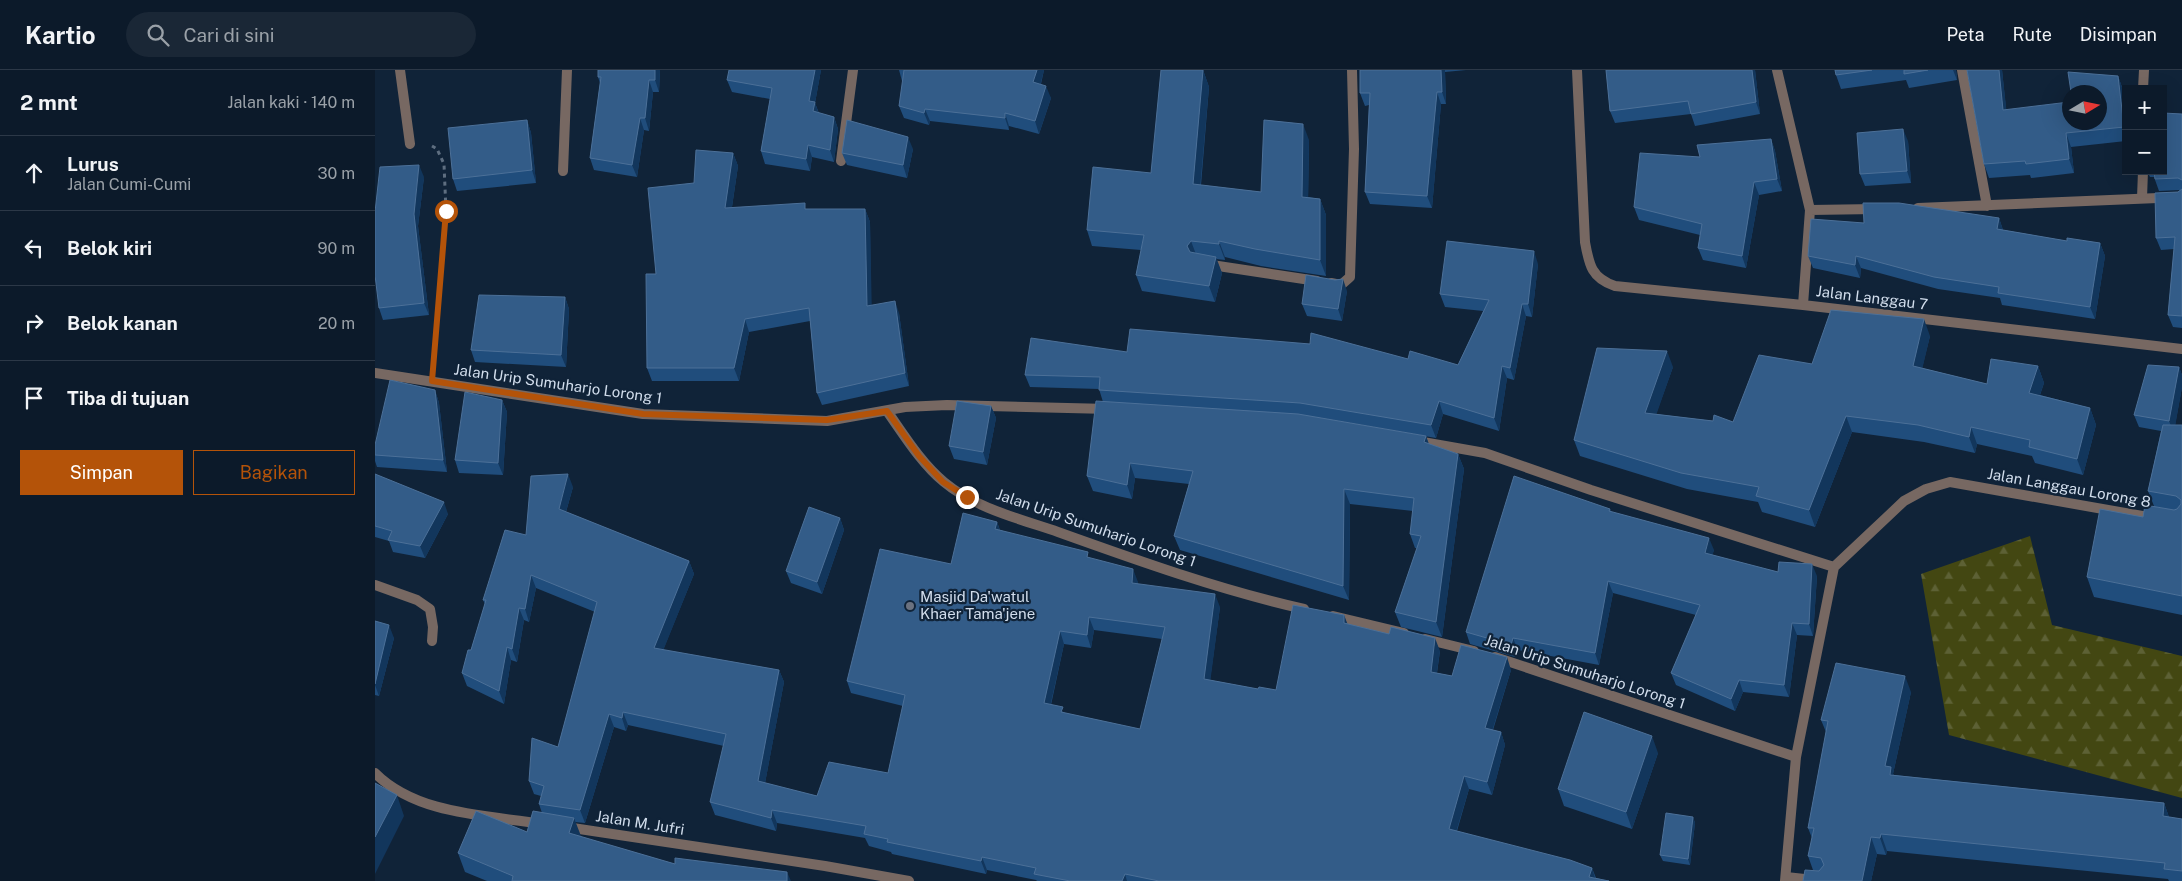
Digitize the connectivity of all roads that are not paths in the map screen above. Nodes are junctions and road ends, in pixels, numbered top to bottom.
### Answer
1 (401, 70) edge
2 (567, 70) edge
3 (853, 70) edge
4 (1351, 70) edge
5 (1577, 70) edge
6 (1777, 70) edge
7 (1962, 70) edge
8 (2144, 70) edge
9 (2143, 85) edge
10 (410, 144) road end
11 (841, 160) edge
12 (563, 170) dead end
13 (2143, 175) edge
14 (2182, 197) edge
15 (2143, 198) junction
16 (1987, 206) junction
17 (1889, 208) edge
18 (1908, 208) edge
19 (1810, 210) junction
20 (1199, 263) edge
21 (1803, 305) junction
22 (2182, 349) edge
23 (375, 373) edge
24 (1122, 410) edge
25 (887, 411) junction
26 (1409, 440) edge
27 (2163, 520) edge
28 (1834, 567) junction
29 (375, 585) edge
30 (433, 641) dead end
31 (1797, 757) junction
32 (375, 773) edge
33 (1785, 879) edge
34 (909, 881) edge
35 (1823, 881) edge

1 - 10 street
2 - 12 street
3 - 11 street
4 - 20 street
5 - 21 street, Jalan Langgau 7
6 - 19 street
7 - 16 street
8 - 9 street
13 - 15 street
14 - 15 street
15 - 16 street
16 - 18 street
17 - 19 street
19 - 21 street
21 - 22 street, Jalan Langgau 7
23 - 25 street, Jalan Urip Sumuharjo Lorong 1
24 - 25 street
25 - 31 street, Jalan Urip Sumuharjo Lorong 1
26 - 28 street
27 - 28 street, Jalan Langgau Lorong 8
28 - 31 street
29 - 30 street
31 - 33 street
32 - 34 street, Jalan M. Jufri
33 - 35 street

